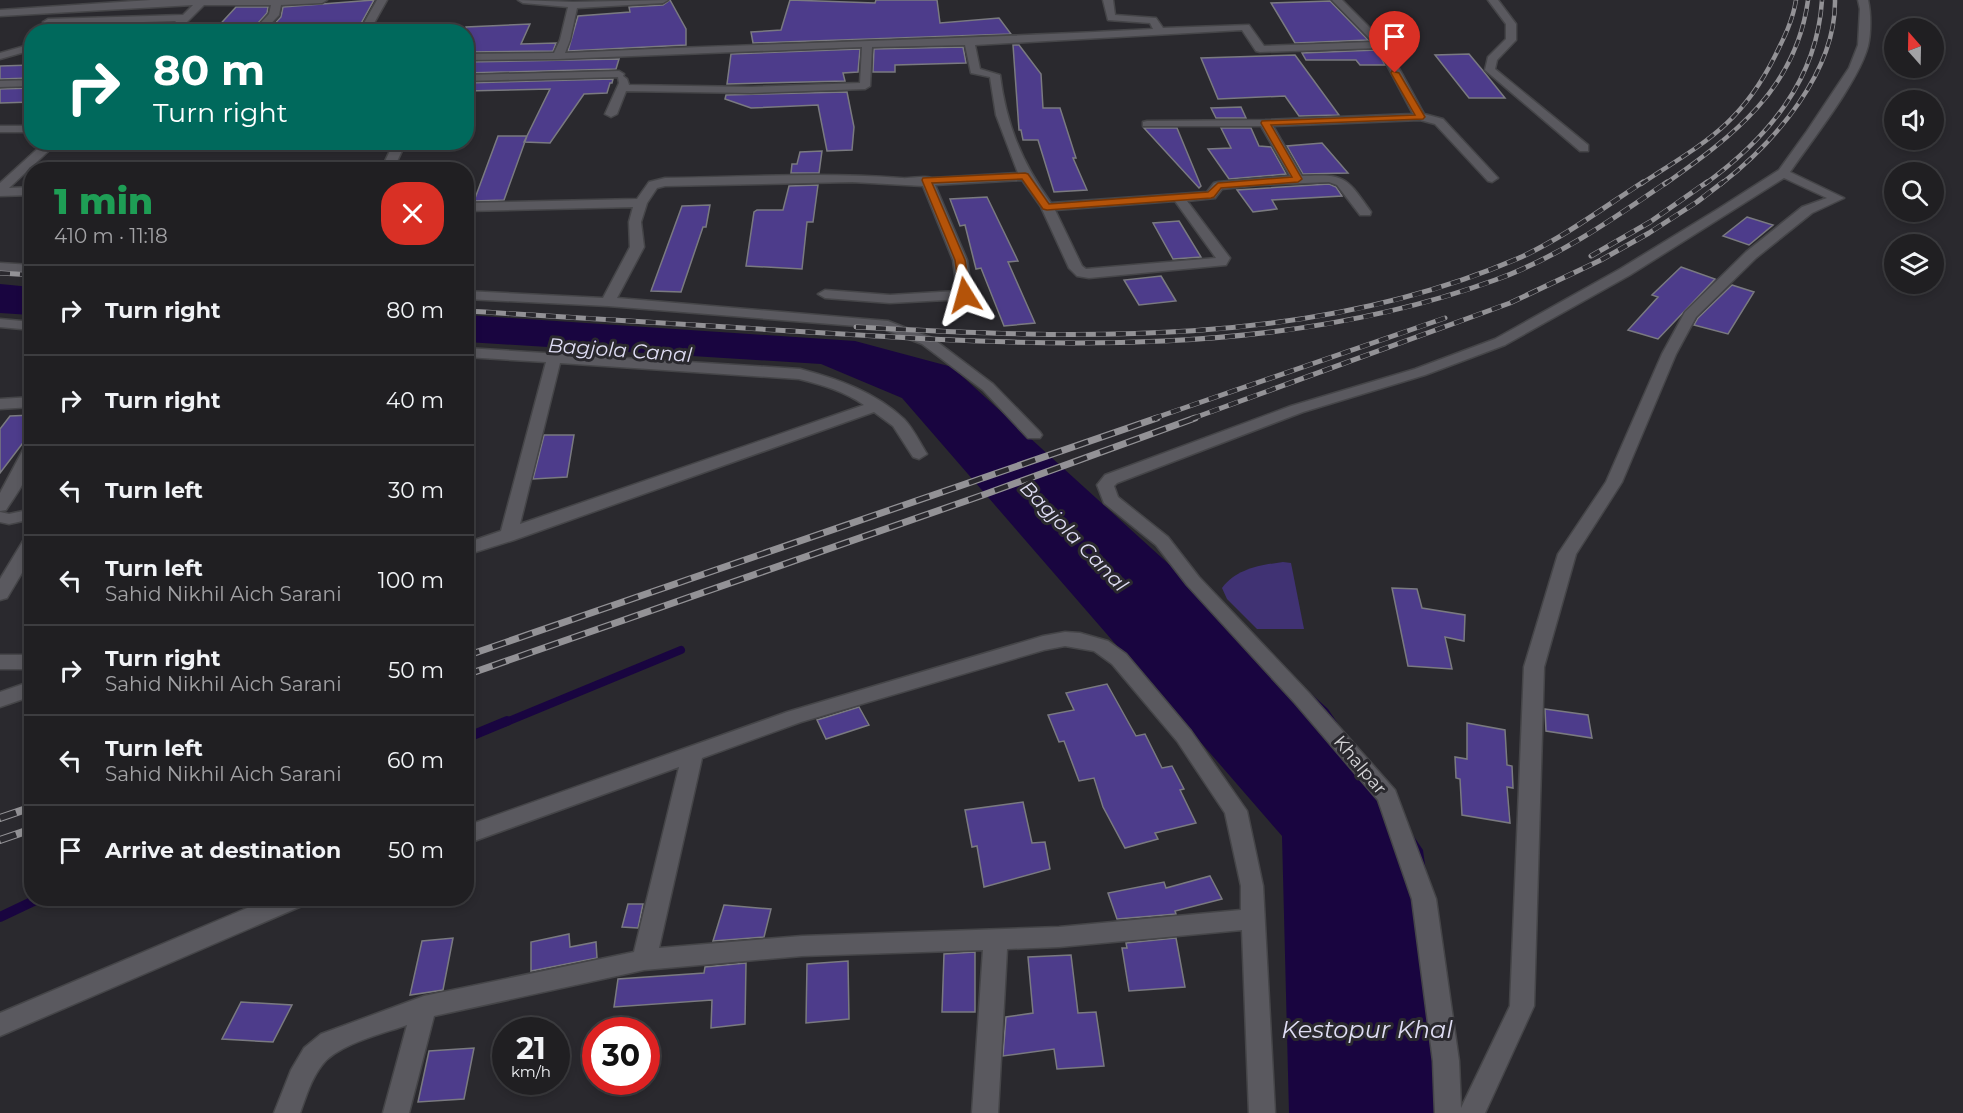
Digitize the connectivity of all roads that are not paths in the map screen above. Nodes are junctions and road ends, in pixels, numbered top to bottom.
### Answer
1 (322, 0) edge
2 (382, 0) edge
3 (523, 0) edge
4 (663, 0) edge
5 (1108, 0) edge
6 (1337, 0) edge
7 (1493, 0) edge
8 (1863, 0) edge
9 (202, 2) junction
10 (276, 3) junction
11 (573, 5) junction
12 (0, 13) edge
13 (187, 18) junction
14 (36, 22) dead end
15 (24, 23) dead end
16 (0, 24) edge
17 (180, 24) edge
18 (265, 24) edge
19 (368, 24) edge
20 (1160, 33) junction
21 (969, 42) junction
22 (867, 44) junction
23 (1381, 45) junction
24 (24, 49) edge
25 (632, 54) junction
26 (0, 56) edge
27 (558, 56) junction
28 (474, 57) edge
29 (619, 74) junction
30 (474, 78) edge
31 (24, 83) edge
32 (0, 84) edge
33 (621, 88) junction
34 (611, 114) dead end
35 (1420, 117) junction
36 (1265, 123) junction
37 (1147, 124) dead end
38 (0, 129) edge
39 (24, 129) edge
40 (1584, 148) dead end
41 (44, 150) edge
42 (31, 162) edge
43 (24, 168) edge
44 (1783, 173) junction
45 (1025, 176) junction
46 (1492, 178) dead end
47 (1298, 179) junction
48 (927, 180) junction
49 (0, 191) edge
50 (24, 191) edge
51 (1179, 198) junction
52 (641, 203) junction
53 (474, 207) edge
54 (1047, 207) junction
55 (1365, 212) dead end
56 (0, 267) edge
57 (24, 268) edge
58 (825, 294) dead end
59 (474, 295) edge
60 (608, 302) junction
61 (0, 323) edge
62 (24, 325) edge
63 (474, 353) edge
64 (554, 358) junction
65 (24, 403) edge
66 (1, 405) edge
67 (877, 406) junction
68 (1034, 435) dead end
69 (919, 454) dead end
70 (24, 464) edge
71 (0, 506) edge
72 (24, 516) edge
73 (0, 517) edge
74 (508, 536) junction
75 (474, 547) edge
76 (24, 554) edge
77 (0, 594) edge
78 (0, 662) edge
79 (24, 662) edge
80 (24, 691) edge
81 (0, 700) edge
82 (693, 753) junction
83 (474, 832) edge
84 (277, 906) edge
85 (1254, 919) junction
86 (996, 940) junction
87 (644, 960) junction
88 (424, 1007) junction
89 (0, 1025) edge
90 (287, 1113) edge
91 (396, 1113) edge
92 (985, 1113) edge
93 (1262, 1113) edge
94 (1449, 1113) edge
95 (1472, 1113) edge

1 - 10 street
2 - 19 street
3 - 11 street
4 - 11 street
5 - 20 street
6 - 23 street
7 - 40 street
8 - 44 street
9 - 10 street
9 - 12 street
9 - 13 street
10 - 18 street
11 - 27 street
13 - 14 street
13 - 17 street
15 - 16 street
20 - 21 street
20 - 23 street
21 - 22 street
21 - 45 street
22 - 25 street
22 - 33 street
23 - 35 street
24 - 26 street
25 - 27 street
25 - 29 street
27 - 28 street
29 - 30 street
29 - 33 street
31 - 32 street
33 - 34 street
35 - 36 street
35 - 46 street
36 - 37 street
36 - 47 street
38 - 39 street
41 - 42 street
43 - 49 street
44 - 94 street, Khalpar
44 - 95 street
45 - 48 street
45 - 54 street
47 - 51 street
47 - 55 street
48 - 52 street
48 - 58 street
49 - 50 street
51 - 54 street
51 - 54 street
52 - 53 street
52 - 60 street
56 - 57 street
59 - 60 street
60 - 68 street
61 - 62 street
63 - 64 street
64 - 67 street
64 - 74 street
65 - 66 street
67 - 69 street
67 - 74 street
70 - 71 street
72 - 73 street
74 - 75 street
76 - 77 street
78 - 79 street
80 - 81 street
82 - 83 street
82 - 85 street
82 - 87 street
84 - 89 street
85 - 86 street
85 - 93 street
86 - 87 street
86 - 92 street
87 - 88 street
88 - 90 street
88 - 91 street

